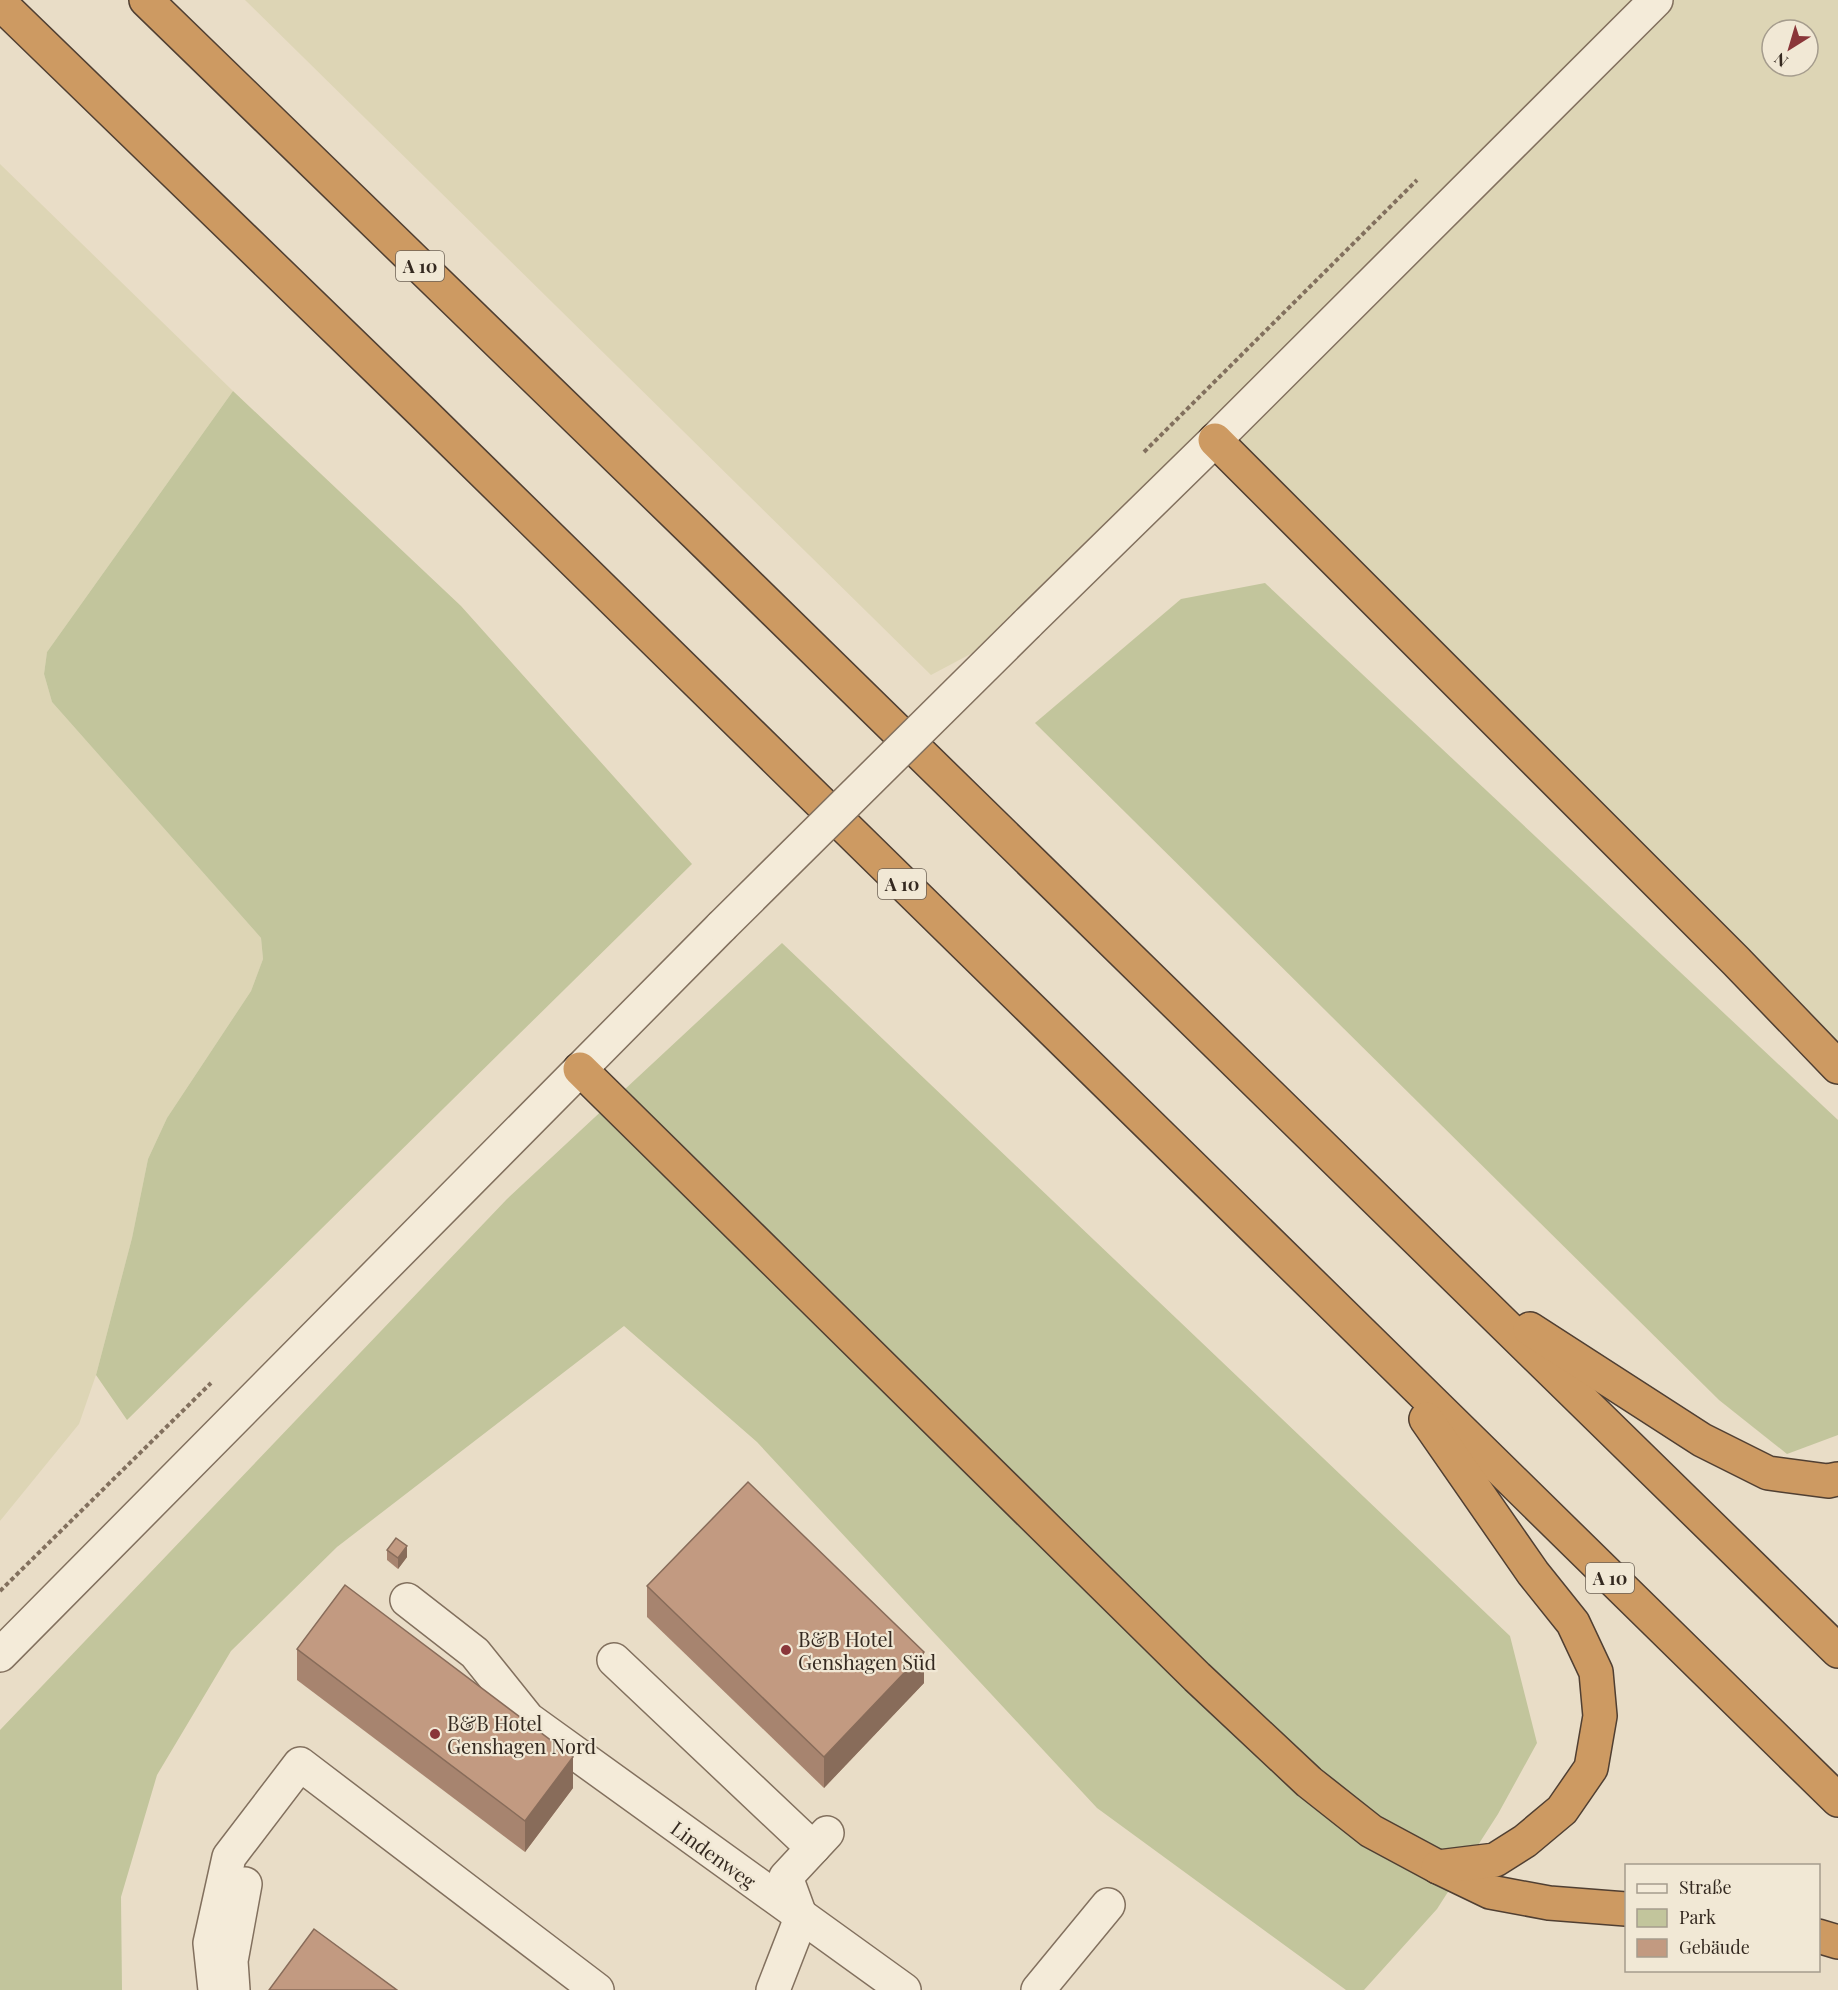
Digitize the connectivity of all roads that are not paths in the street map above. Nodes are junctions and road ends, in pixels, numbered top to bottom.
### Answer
1 (146, 0) edge
2 (1656, 0) edge
3 (0, 3) edge
4 (1215, 440) junction
5 (1838, 1067) edge
6 (580, 1069) junction
7 (1469, 1288) junction
8 (1382, 1356) junction
9 (1838, 1479) edge
10 (406, 1600) dead end
11 (1838, 1651) edge
12 (0, 1655) edge
13 (614, 1660) dead end
14 (1838, 1800) edge
15 (1437, 1867) junction
16 (248, 1871) dead end
17 (1108, 1905) dead end
18 (1625, 1909) edge
19 (801, 1917) junction
20 (1820, 1937) edge
21 (1838, 1942) edge
22 (215, 1990) edge
23 (233, 1990) edge
24 (597, 1990) edge
25 (773, 1990) edge
26 (904, 1990) edge
27 (1038, 1990) edge

1 - 7 highway, A 10
2 - 4 street
3 - 8 highway, A 10
4 - 5 highway
4 - 6 street, bridge
6 - 12 street
6 - 15 highway
7 - 9 highway
7 - 11 highway, A 10
8 - 14 highway, A 10
8 - 15 highway
10 - 19 street, Lindenweg
13 - 19 street
15 - 18 highway
16 - 23 street
17 - 27 street
19 - 25 street
19 - 26 street, Lindenweg
20 - 21 highway
22 - 24 street

